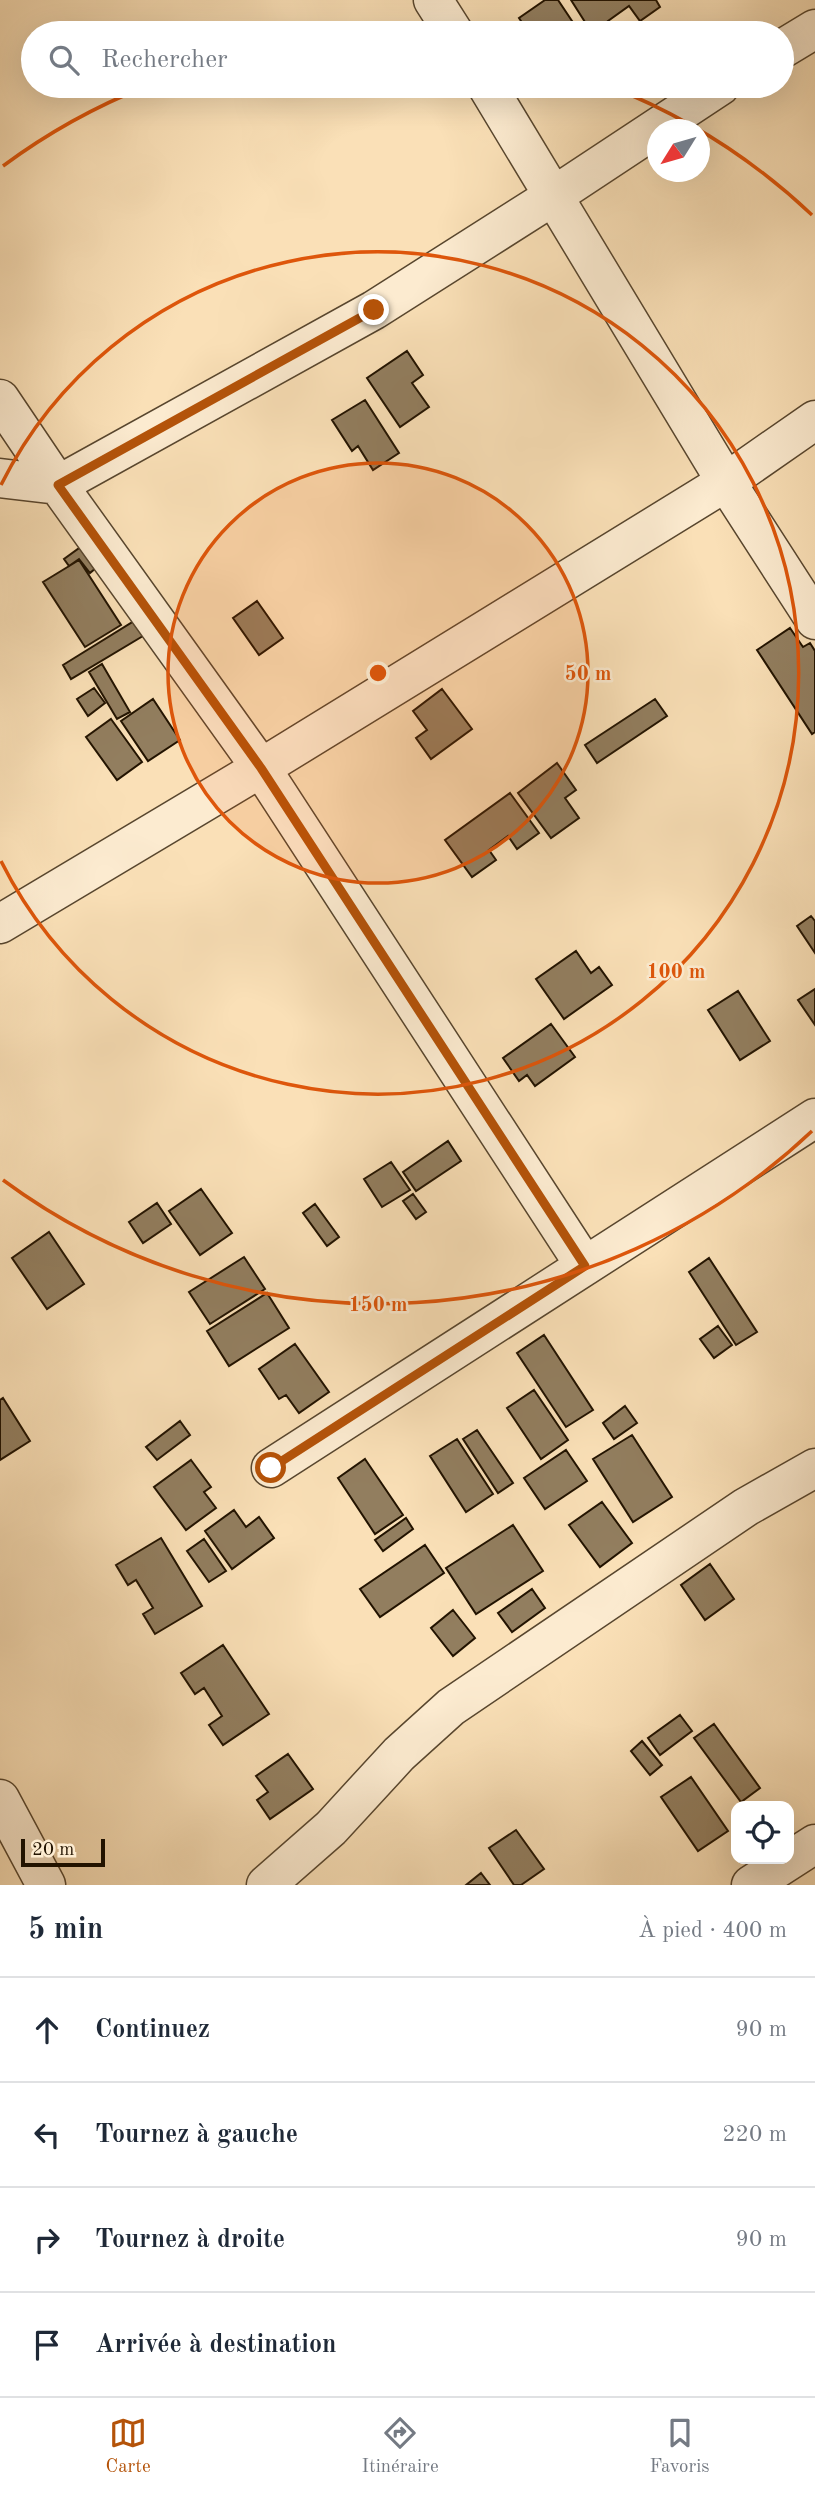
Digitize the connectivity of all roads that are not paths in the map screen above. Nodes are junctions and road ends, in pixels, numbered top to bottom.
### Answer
1 (433, 0) edge
2 (446, 21) edge
3 (815, 29) edge
4 (794, 42) edge
5 (494, 98) edge
6 (702, 98) edge
7 (555, 195) junction
8 (0, 399) edge
9 (815, 420) edge
10 (0, 478) edge
11 (726, 482) junction
12 (58, 485) junction
13 (815, 620) edge
14 (261, 768) junction
15 (0, 924) edge
16 (815, 1118) edge
17 (585, 1266) junction
18 (271, 1468) dead end
19 (815, 1468) edge
20 (0, 1799) edge
21 (815, 1844) edge
22 (46, 1885) edge
23 (266, 1885) edge
24 (751, 1885) edge

1 - 2 street
3 - 4 street
5 - 7 street
6 - 7 street
7 - 11 street
7 - 12 street
8 - 12 street
9 - 11 street
10 - 12 street
11 - 13 street
11 - 14 street
12 - 14 street
14 - 15 street
14 - 17 street
16 - 17 street
17 - 18 street
19 - 23 street
20 - 22 street
21 - 24 street

